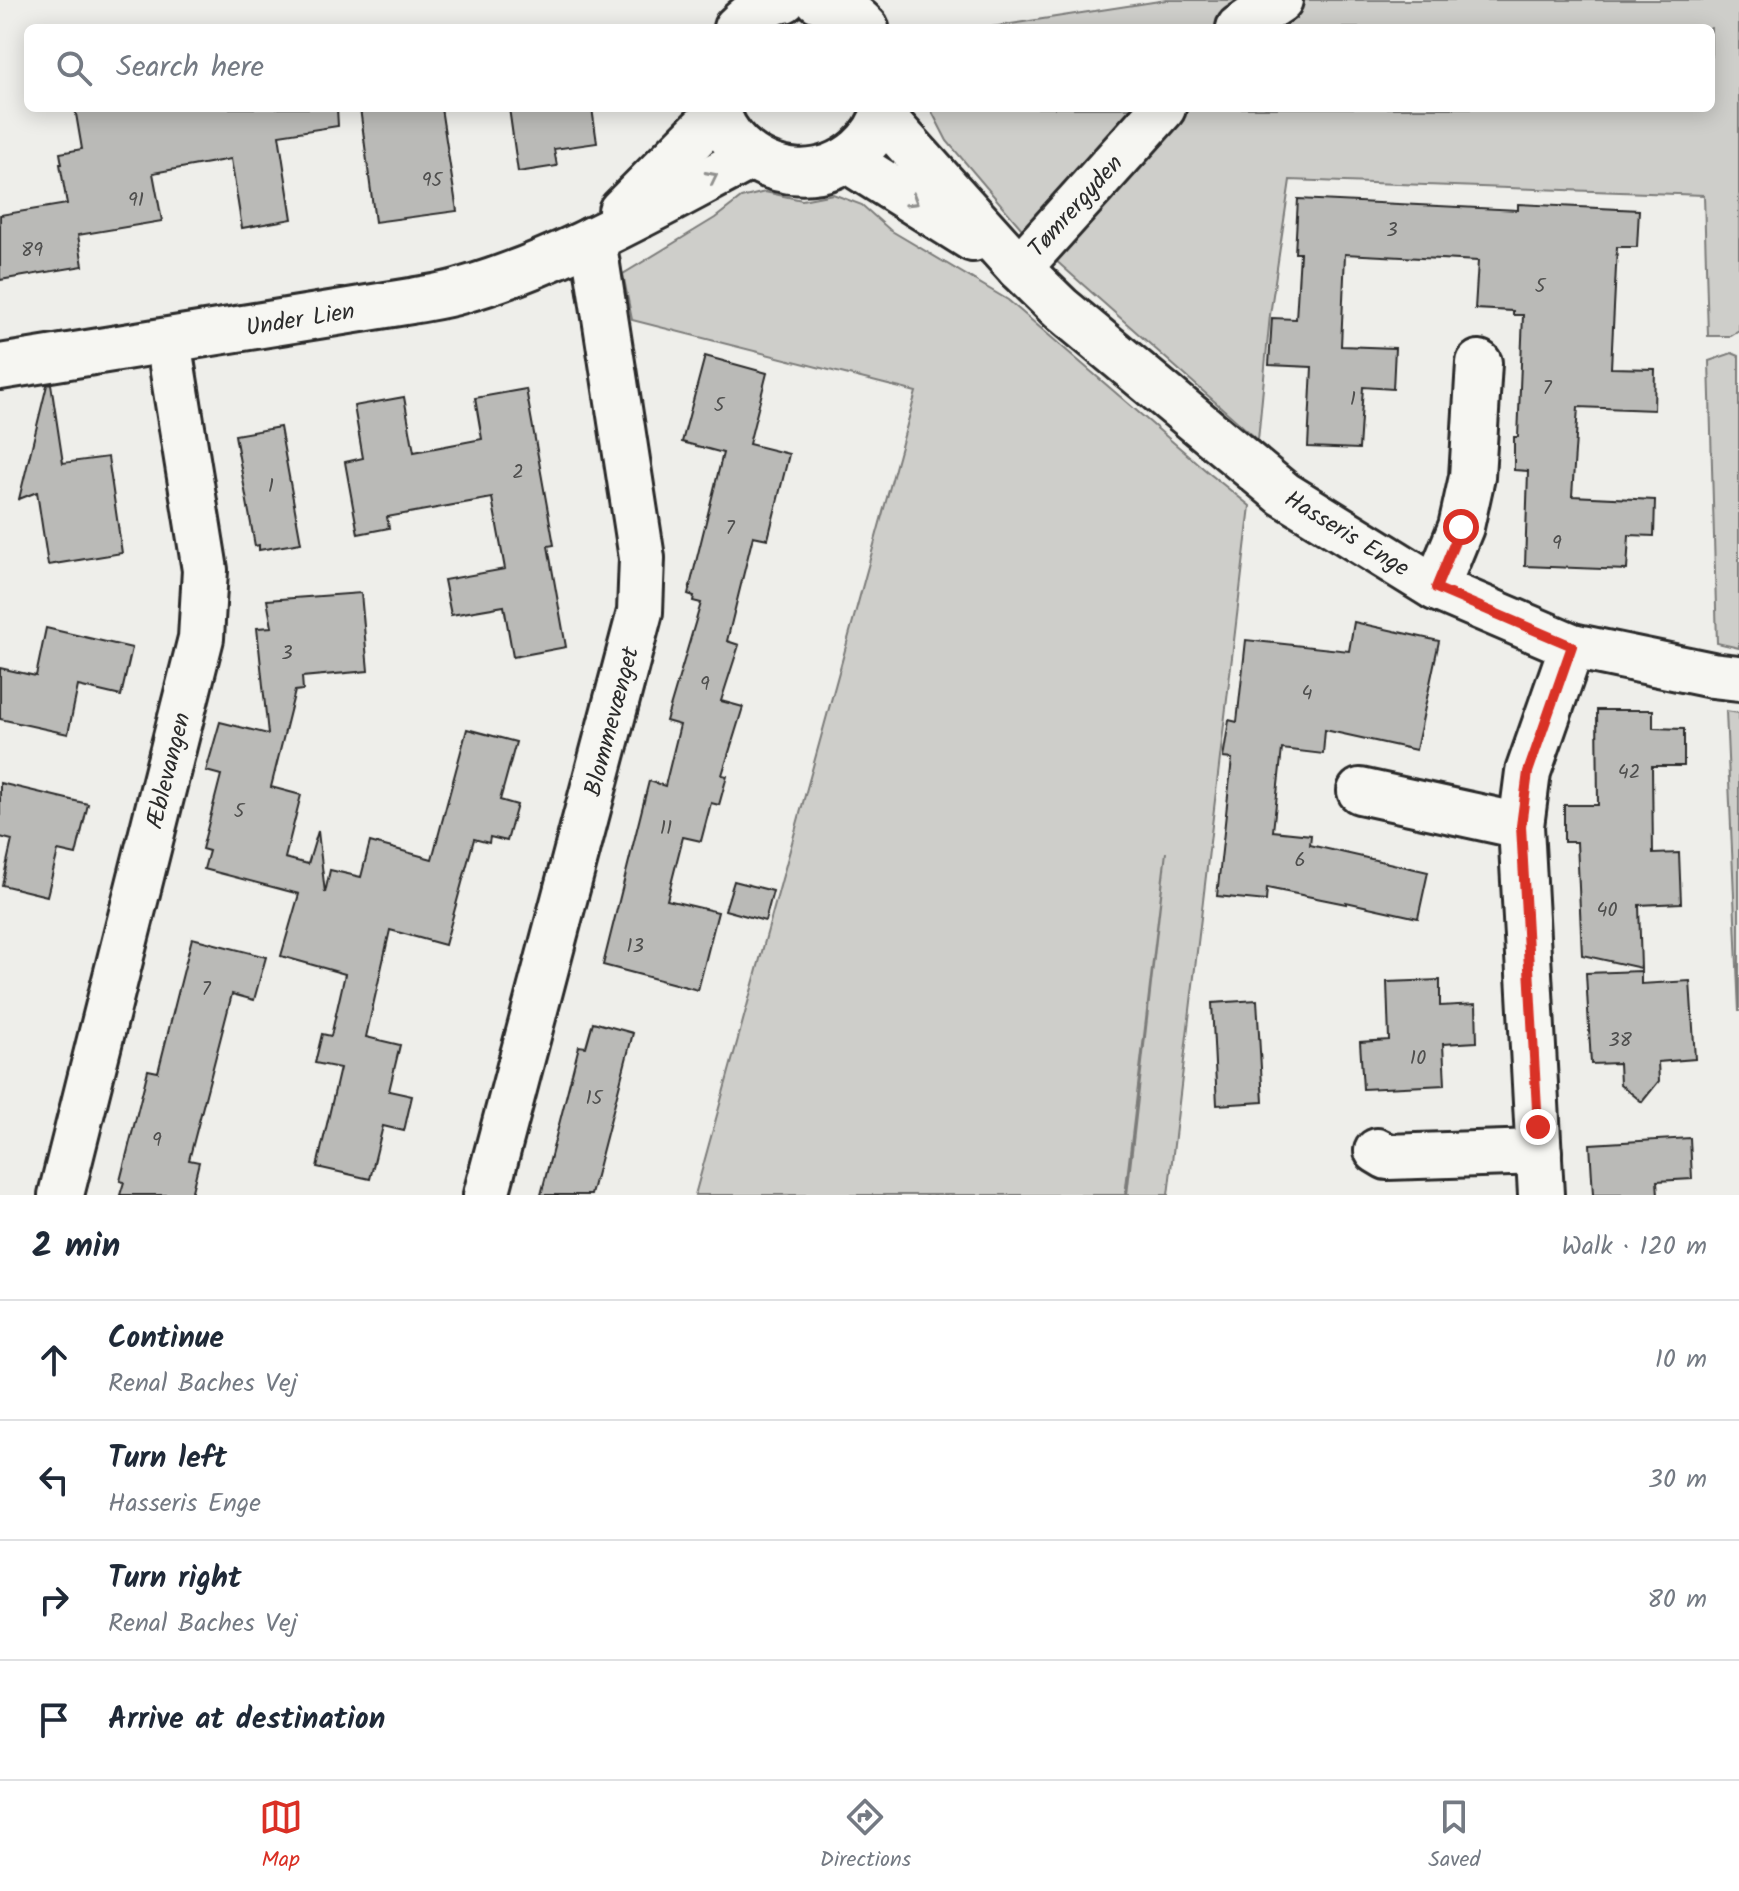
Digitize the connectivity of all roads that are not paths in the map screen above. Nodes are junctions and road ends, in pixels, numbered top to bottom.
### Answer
1 (784, 0) edge
2 (1280, 0) edge
3 (740, 24) edge
4 (1245, 24) edge
5 (717, 112) edge
6 (718, 112) edge
7 (1159, 112) edge
8 (884, 113) edge
9 (751, 157) junction
10 (847, 160) junction
11 (593, 239) junction
12 (1019, 268) junction
13 (168, 341) junction
14 (1479, 363) dead end
15 (0, 367) edge
16 (1436, 588) junction
17 (1572, 646) junction
18 (1739, 678) edge
19 (1360, 791) dead end
20 (1521, 826) junction
21 (1377, 1151) dead end
22 (1539, 1152) junction
23 (61, 1195) edge
24 (486, 1195) edge
25 (1541, 1195) edge

1 - 3 street
2 - 4 street
5 - 11 street, Under Lien
6 - 9 street
7 - 12 street, Tømrergyden
8 - 10 street
8 - 12 street, Hasseris Enge
9 - 10 street
11 -> 9 street, Under Lien
10 -> 12 street, Hasseris Enge
11 - 13 street, Under Lien
11 - 24 street, Blommevænget
12 - 16 street, Hasseris Enge
13 - 15 street, Under Lien
13 - 23 street, Æblevangen
14 - 16 street
16 - 17 street, Hasseris Enge
17 - 18 street, Hasseris Enge
17 - 20 street
19 - 20 street
20 - 22 street
21 - 22 street
22 - 25 street

